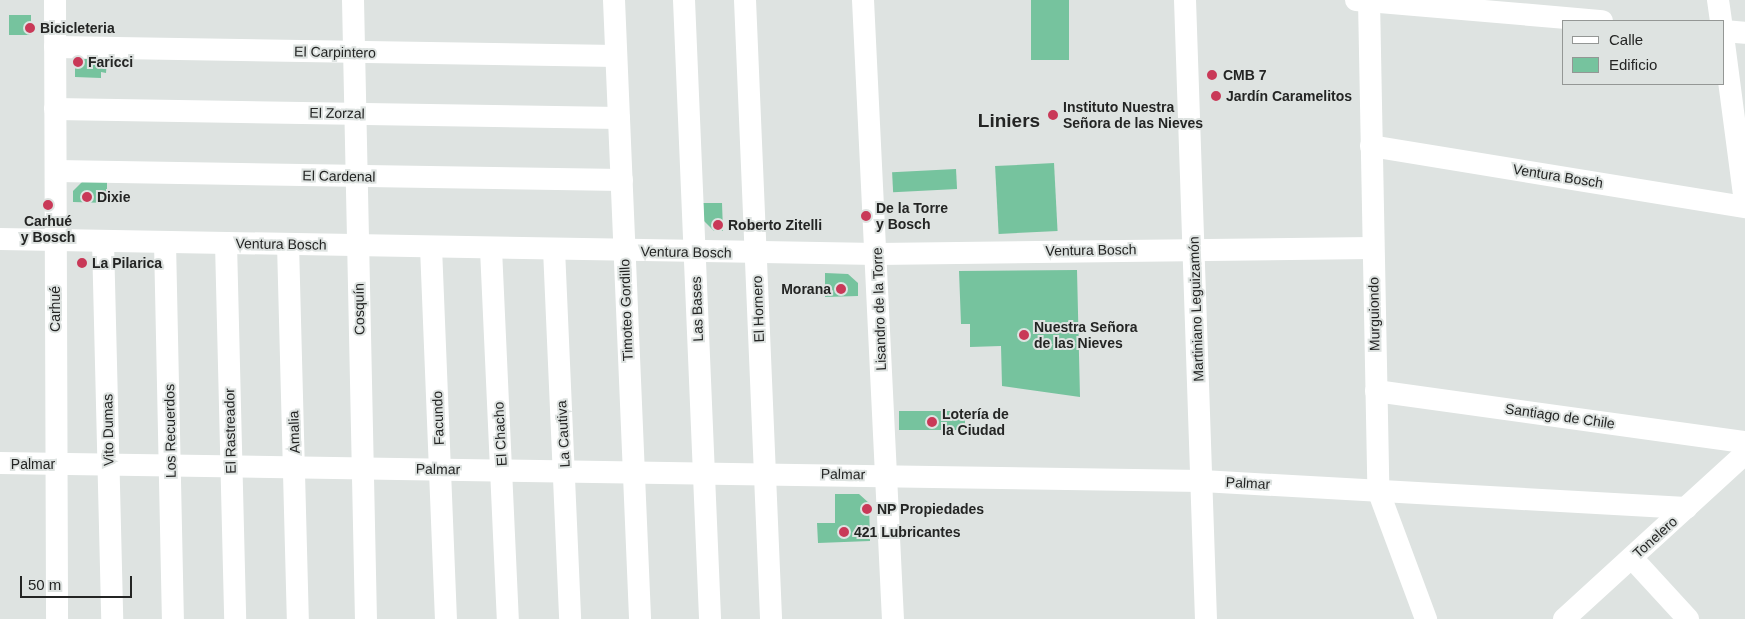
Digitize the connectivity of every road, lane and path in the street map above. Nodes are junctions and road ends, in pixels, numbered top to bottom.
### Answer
1 (55, 0) edge
2 (353, 0) edge
3 (614, 0) edge
4 (684, 0) edge
5 (745, 0) edge
6 (864, 0) edge
7 (1185, 0) edge
8 (1365, 0) edge
9 (1718, 0) edge
10 (1570, 9) edge
11 (1599, 20) edge
12 (1721, 20) edge
13 (1725, 31) edge
14 (1745, 33) edge
15 (55, 47) junction
16 (1725, 50) edge
17 (354, 53) junction
18 (616, 56) junction
19 (55, 109) junction
20 (355, 113) junction
21 (619, 118) junction
22 (1371, 146) junction
23 (56, 171) junction
24 (356, 176) junction
25 (622, 180) junction
26 (1745, 202) edge
27 (1745, 207) edge
28 (0, 239) edge
29 (55, 240) junction
30 (103, 241) junction
31 (165, 242) junction
32 (226, 243) junction
33 (288, 244) junction
34 (358, 245) junction
35 (431, 247) junction
36 (1194, 248) junction
37 (1372, 248) junction
38 (491, 249) junction
39 (554, 249) junction
40 (624, 251) junction
41 (695, 251) junction
42 (756, 253) junction
43 (876, 254) junction
44 (1376, 391) junction
45 (1745, 442) edge
46 (1745, 454) edge
47 (0, 463) edge
48 (56, 464) junction
49 (109, 464) junction
50 (170, 465) junction
51 (231, 465) junction
52 (295, 466) junction
53 (363, 468) junction
54 (440, 468) junction
55 (502, 470) junction
56 (565, 470) junction
57 (633, 471) junction
58 (704, 472) junction
59 (765, 473) junction
60 (886, 475) junction
61 (1202, 481) junction
62 (1378, 490) junction
63 (1686, 508) junction
64 (1632, 558) junction
65 (57, 619) edge
66 (112, 619) edge
67 (173, 619) edge
68 (235, 619) edge
69 (298, 619) edge
70 (366, 619) edge
71 (446, 619) edge
72 (508, 619) edge
73 (570, 619) edge
74 (640, 619) edge
75 (710, 619) edge
76 (771, 619) edge
77 (893, 619) edge
78 (1206, 619) edge
79 (1426, 619) edge
80 (1564, 619) edge
81 (1688, 619) edge

1 - 15 street, Carhué
2 - 17 street, Cosquín
3 - 18 street, Timoteo Gordillo
4 - 41 street, Las Bases
5 - 42 street, El Hornero
6 - 43 street, Lisandro de la Torre
7 - 36 street, Martiniano Leguizamón
8 - 10 street
8 - 22 street, Murguiondo
9 - 12 street
10 - 11 street
13 - 14 street
15 - 17 street, El Carpintero
15 - 19 street, Carhué
16 - 26 street
17 - 18 street, El Carpintero
17 - 20 street, Cosquín
18 - 21 street, Timoteo Gordillo
19 - 20 street, El Zorzal
19 - 23 street, Carhué
20 - 21 street, El Zorzal
20 - 24 street, Cosquín
21 - 25 street, Timoteo Gordillo
22 - 27 street, Ventura Bosch
22 - 37 street, Murguiondo
23 - 24 street, El Cardenal
23 - 29 street, Carhué
24 - 25 street, El Cardenal
24 - 34 street, Cosquín
25 - 40 street, Timoteo Gordillo
28 - 29 street, Ventura Bosch
29 - 30 street, Ventura Bosch
29 - 48 street, Carhué
30 - 31 street, Ventura Bosch
30 - 49 street, Vito Dumas
31 - 32 street, Ventura Bosch
31 - 50 street, Los Recuerdos
32 - 33 street, Ventura Bosch
32 - 51 street, El Rastreador
33 - 34 street, Ventura Bosch
33 - 52 street, Amalia
34 - 35 street, Ventura Bosch
34 - 53 street, Cosquín
35 - 38 street, Ventura Bosch
35 - 54 street, Facundo
36 - 37 street, Ventura Bosch
36 - 43 street, Ventura Bosch
36 - 61 street, Martiniano Leguizamón
37 - 44 street, Murguiondo
38 - 39 street, Ventura Bosch
38 - 55 street, El Chacho
39 - 40 street, Ventura Bosch
39 - 56 street, La Cautiva
40 - 41 street, Ventura Bosch
40 - 57 street, Timoteo Gordillo
41 - 42 street, Ventura Bosch
41 - 58 street, Las Bases
42 - 43 street, Ventura Bosch
42 - 59 street, El Hornero
43 - 60 street, Lisandro de la Torre
44 - 45 street, Santiago de Chile
44 - 62 street, Murguiondo
46 - 63 street, Tonelero
47 - 48 street, Palmar
48 - 49 street, Palmar
48 - 65 street, Carhué
49 - 50 street, Palmar
49 - 66 street, Vito Dumas
50 - 51 street, Palmar
50 - 67 street, Los Recuerdos
51 - 52 street, Palmar
51 - 68 street, El Rastreador
52 - 53 street, Palmar
52 - 69 street, Amalia
53 - 54 street, Palmar
53 - 70 street, Cosquín
54 - 55 street, Palmar
54 - 71 street, Facundo
55 - 56 street, Palmar
55 - 72 street, El Chacho
56 - 57 street, Palmar
56 - 73 street, La Cautiva
57 - 58 street, Palmar
57 - 74 street, Timoteo Gordillo
58 - 59 street, Palmar
58 - 75 street, Las Bases
59 - 60 street, Palmar
59 - 76 street, El Hornero
60 - 61 street, Palmar
60 - 77 street, Lisandro de la Torre
61 - 62 street, Palmar
61 - 78 street, Martiniano Leguizamón
62 - 63 street, Palmar
62 - 79 street, Murguiondo
63 - 64 street, Tonelero
64 - 80 street, Tonelero
64 - 81 street

